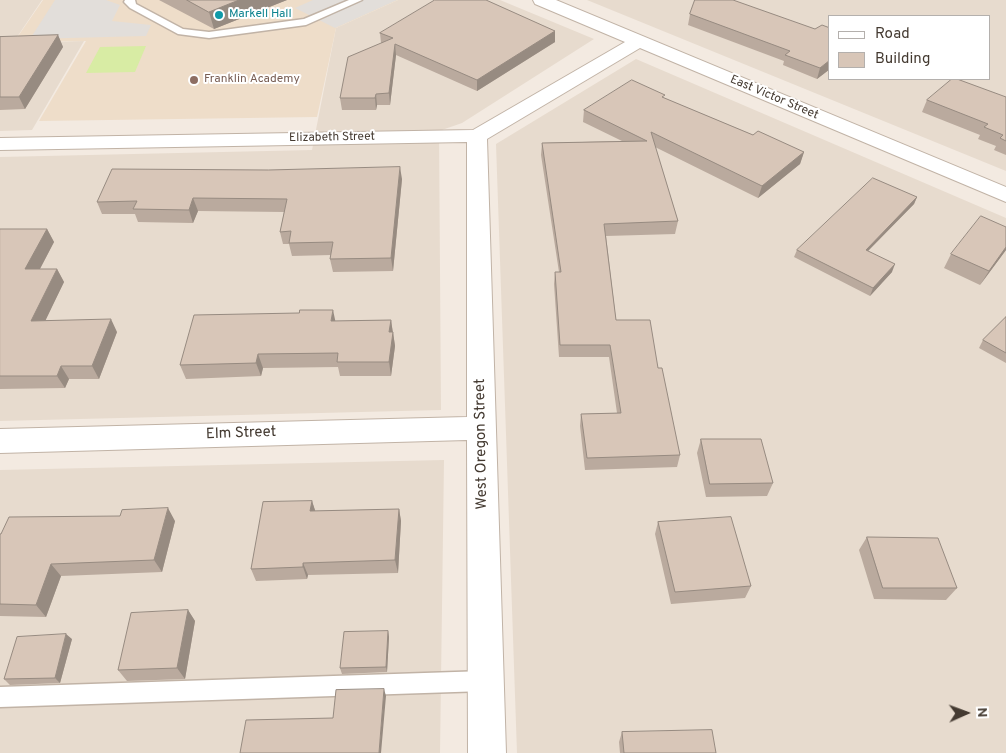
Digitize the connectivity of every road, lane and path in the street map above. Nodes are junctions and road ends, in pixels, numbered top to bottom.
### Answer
1 (130, 0) edge
2 (357, 0) edge
3 (541, 0) edge
4 (639, 41) junction
5 (477, 136) junction
6 (0, 144) edge
7 (1006, 196) edge
8 (481, 428) junction
9 (0, 441) edge
10 (486, 681) junction
11 (0, 697) edge
12 (487, 753) edge

1 - 2 lane
3 - 4 street, East Victor Street
4 - 5 street, Elizabeth Street
4 - 7 street, East Victor Street
5 - 6 street, Elizabeth Street
5 - 8 street, West Oregon Street
8 - 9 street, Elm Street
8 - 10 street, West Oregon Street
10 - 11 lane
10 - 12 street, West Oregon Street

